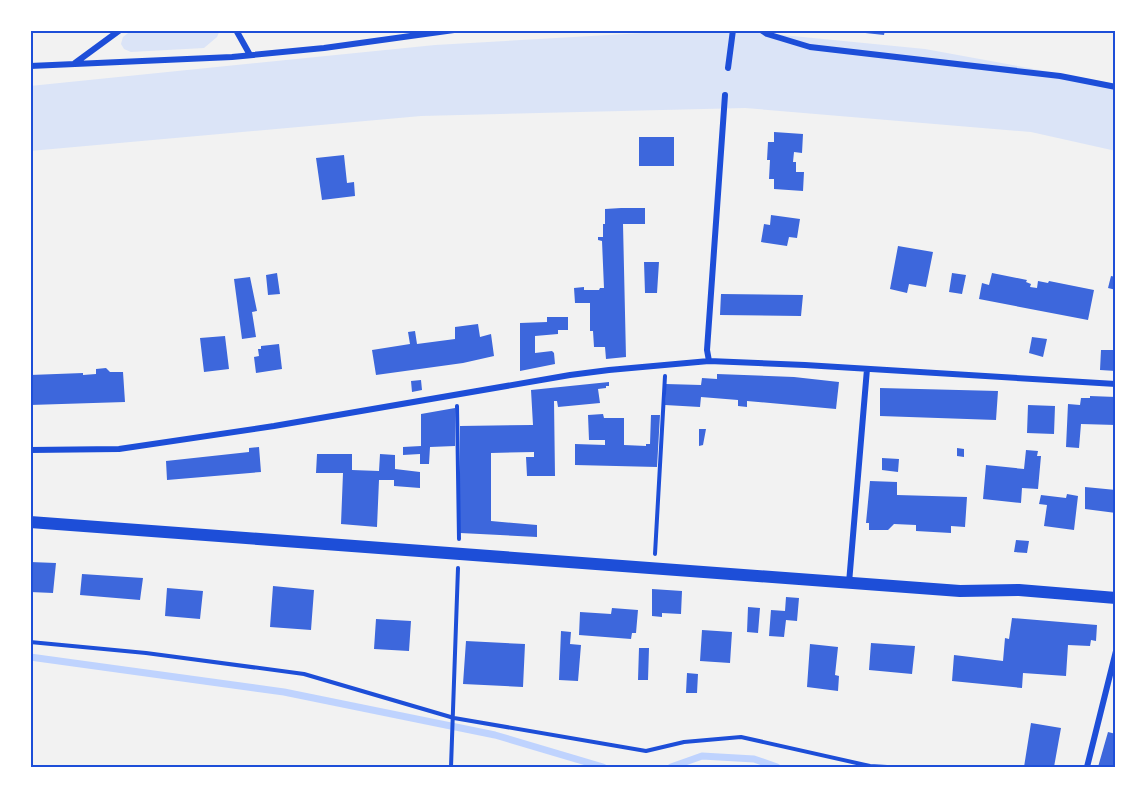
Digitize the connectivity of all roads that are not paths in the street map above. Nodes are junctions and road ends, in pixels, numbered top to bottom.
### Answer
1 (120, 30) edge
2 (237, 30) edge
3 (454, 30) edge
4 (733, 30) edge
5 (761, 30) edge
6 (250, 55) junction
7 (74, 64) junction
8 (30, 66) edge
9 (728, 68) dead end
10 (1116, 87) edge
11 (725, 95) dead end
12 (709, 362) junction
13 (867, 369) junction
14 (1116, 384) edge
15 (30, 450) edge
16 (30, 522) edge
17 (849, 583) junction
18 (1116, 598) edge
19 (1116, 651) edge
20 (1087, 767) edge

1 - 7 street
2 - 6 street
3 - 6 street
4 - 9 street
5 - 10 street
6 - 7 street
7 - 8 street
11 - 12 street
12 - 13 street
12 - 15 street
13 - 14 street
13 - 17 street
16 - 17 main road
17 - 18 main road
19 - 20 street

